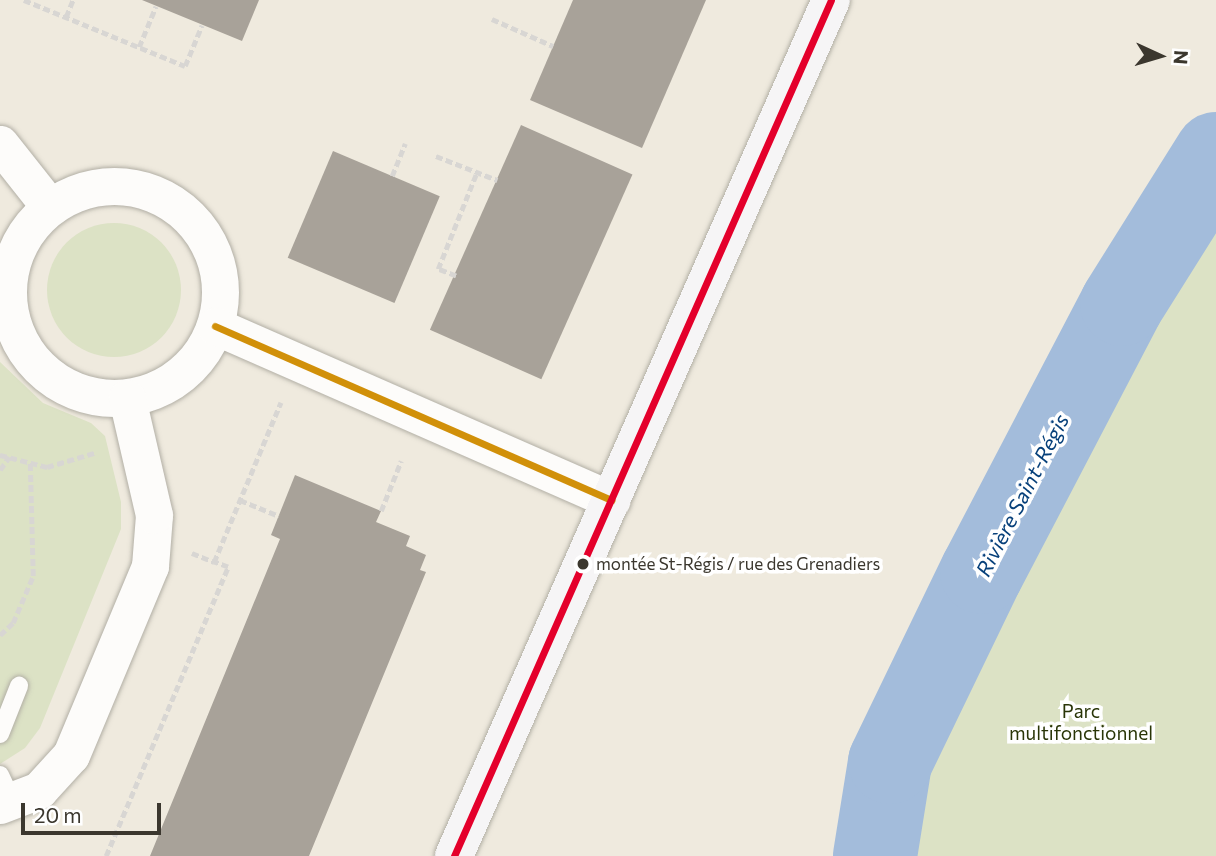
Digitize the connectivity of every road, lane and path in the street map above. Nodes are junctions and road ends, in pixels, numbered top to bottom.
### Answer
1 (24, 0) edge
2 (73, 0) edge
3 (831, 0) edge
4 (156, 6) dead end
5 (66, 17) junction
6 (492, 19) dead end
7 (202, 25) dead end
8 (553, 46) dead end
9 (139, 47) junction
10 (0, 144) edge
11 (405, 144) dead end
12 (436, 156) dead end
13 (477, 172) junction
14 (392, 176) dead end
15 (497, 180) dead end
16 (50, 207) junction
17 (456, 276) dead end
18 (215, 326) junction
19 (127, 398) junction
20 (278, 409) dead end
21 (109, 449) dead end
22 (0, 455) edge
23 (9, 457) junction
24 (401, 461) dead end
25 (30, 462) junction
26 (0, 470) edge
27 (240, 500) junction
28 (611, 500) junction
29 (381, 511) dead end
30 (279, 516) dead end
31 (184, 550) dead end
32 (214, 562) junction
33 (0, 635) edge
34 (19, 686) dead end
35 (0, 734) edge
36 (4, 795) edge
37 (106, 856) edge
38 (454, 856) edge

1 - 5 path
2 - 5 path
3 - 28 street
4 - 9 path
5 - 9 path
6 - 8 path
7 - 9 path
10 - 16 street
11 - 14 path
12 - 13 path
13 - 15 path
13 - 17 path
16 - 18 street
16 - 19 street
18 - 19 street
18 - 28 street
19 - 36 street
20 - 27 path
21 - 25 path
22 - 23 path
23 - 25 path
23 - 26 path
24 - 29 path
25 - 33 path
27 - 30 path
27 - 32 path
28 - 38 street
31 - 32 path
32 - 37 path
34 - 35 lane

